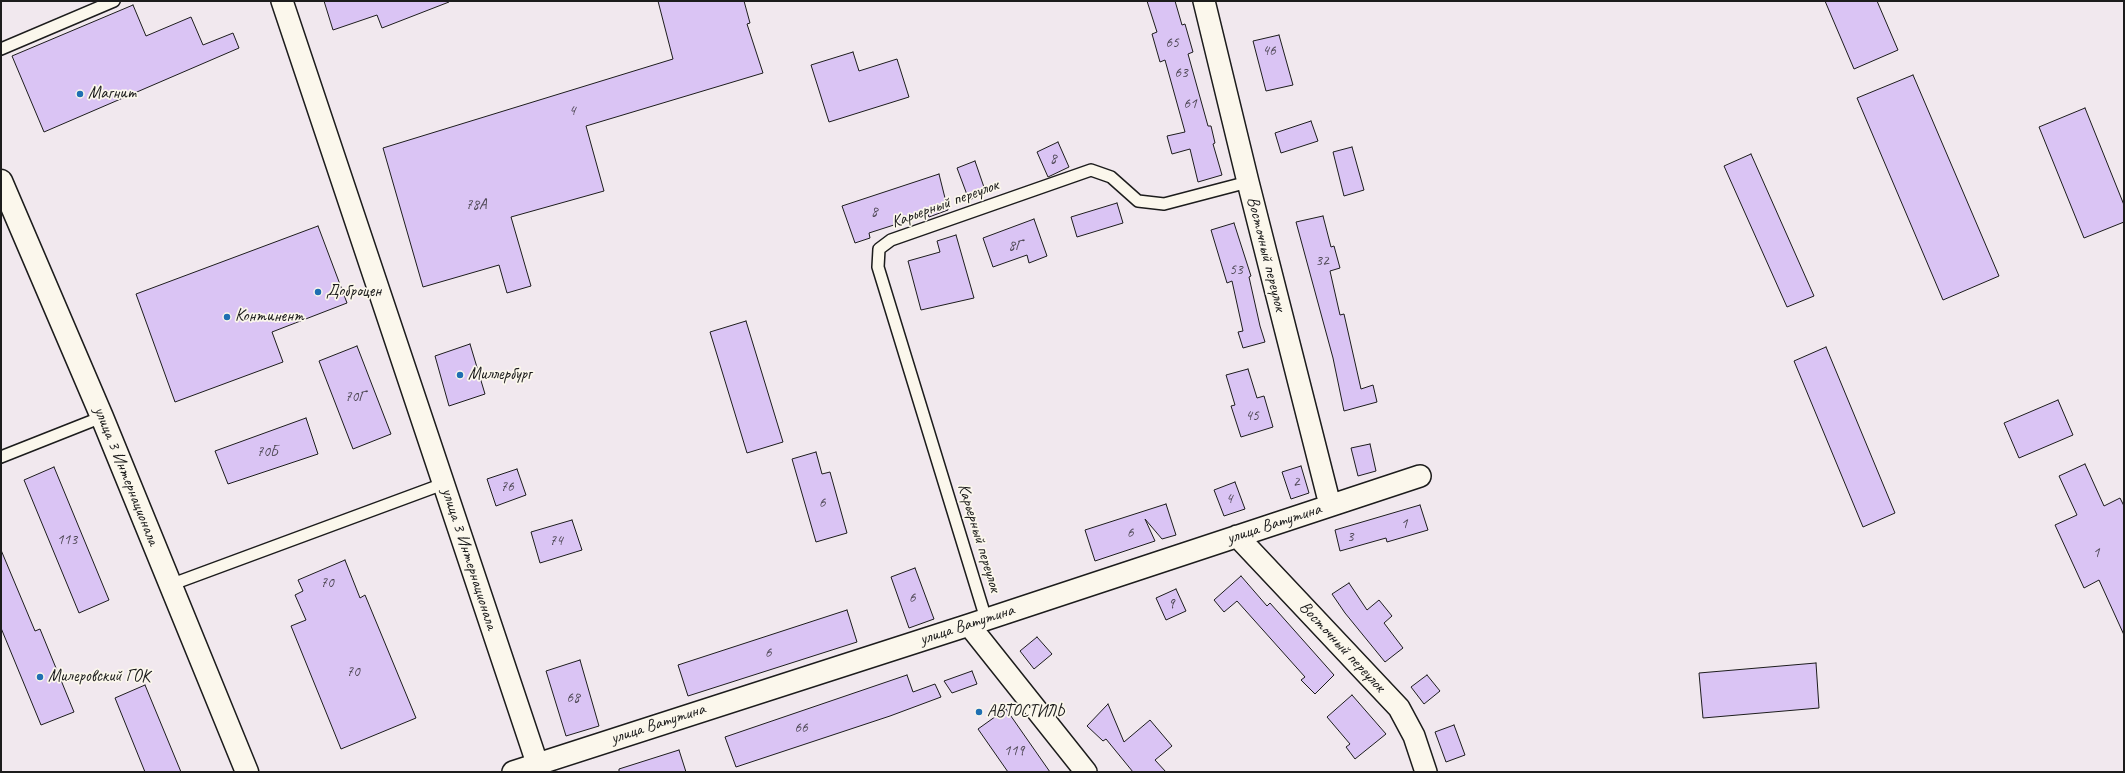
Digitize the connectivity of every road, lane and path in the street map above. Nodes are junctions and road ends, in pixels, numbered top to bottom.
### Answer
1 (114, 1) edge
2 (282, 1) edge
3 (1204, 1) edge
4 (1, 50) edge
5 (1, 181) edge
6 (1248, 182) junction
7 (102, 416) junction
8 (2, 454) edge
9 (1420, 476) dead end
10 (444, 484) junction
11 (1330, 505) junction
12 (1237, 536) junction
13 (170, 585) junction
14 (977, 622) junction
15 (538, 767) edge
16 (1083, 770) edge
17 (247, 772) edge
18 (513, 772) edge
19 (1426, 772) edge

1 - 4 lane
2 - 10 street, улица 3 Интернационала
3 - 6 street, Восточный переулок
5 - 7 main road, улица 3 Интернационала
6 - 11 street, Восточный переулок
6 - 14 lane, Карьерный переулок
7 - 8 lane
7 - 13 main road, улица 3 Интернационала
9 - 11 street, улица Ватутина
10 - 13 lane
10 - 15 street, улица 3 Интернационала
11 - 12 street, улица Ватутина
12 - 14 street, улица Ватутина
12 - 19 street, Восточный переулок
13 - 17 main road, улица 3 Интернационала
14 - 15 street, улица Ватутина
14 - 16 street
15 - 18 street, улица Ватутина

